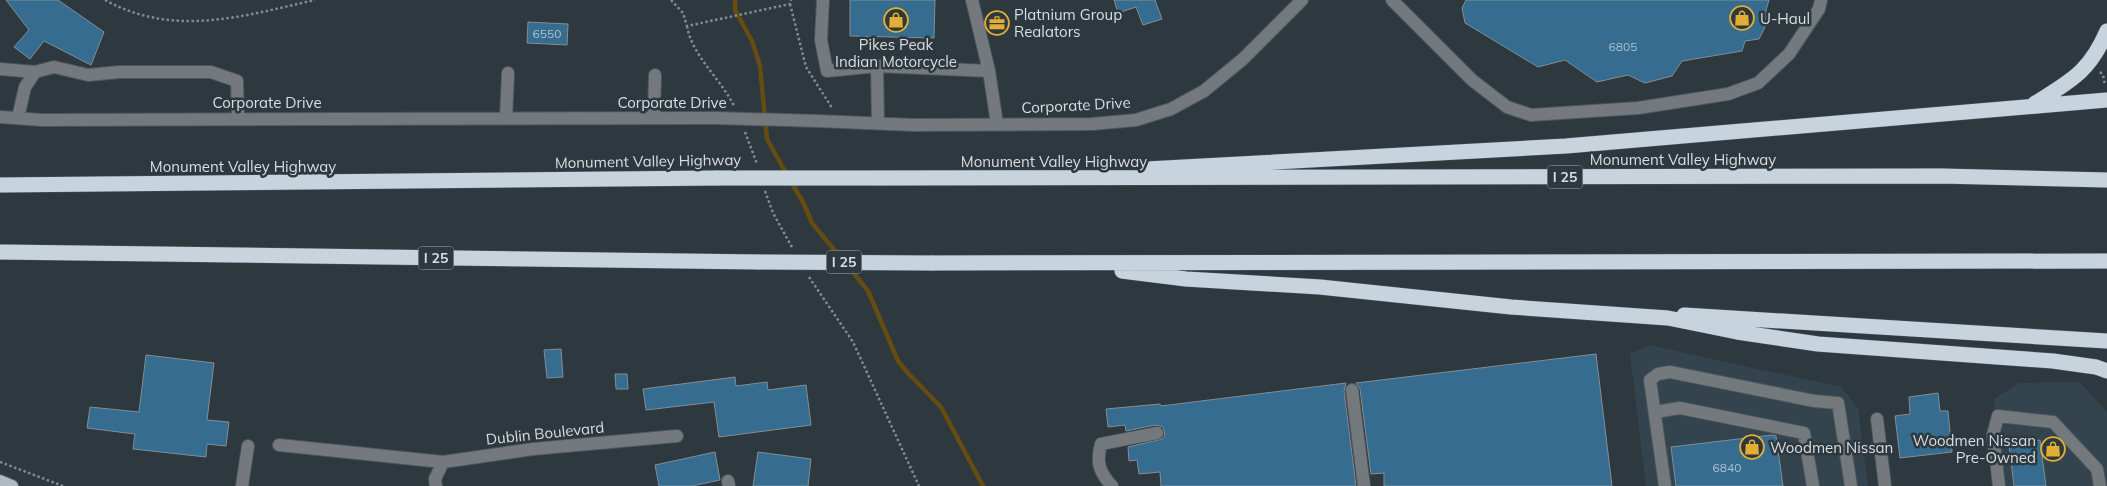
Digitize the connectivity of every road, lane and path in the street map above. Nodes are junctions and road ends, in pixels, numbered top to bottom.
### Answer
1 (105, 0) edge
2 (315, 0) edge
3 (671, 0) edge
4 (791, 0) edge
5 (823, 0) edge
6 (972, 0) edge
7 (1302, 0) edge
8 (1392, 0) edge
9 (1821, 0) edge
10 (2107, 31) edge
11 (877, 66) junction
12 (0, 69) edge
13 (989, 70) junction
14 (2097, 70) dead end
15 (35, 72) junction
16 (508, 73) dead end
17 (655, 75) dead end
18 (2106, 94) edge
19 (2032, 105) junction
20 (0, 117) edge
21 (18, 118) junction
22 (506, 118) junction
23 (654, 118) junction
24 (238, 119) junction
25 (878, 123) junction
26 (997, 124) junction
27 (1048, 178) junction
28 (2107, 180) edge
29 (0, 185) edge
30 (0, 252) edge
31 (2101, 261) edge
32 (1063, 263) junction
33 (1668, 318) junction
34 (2107, 341) edge
35 (2107, 371) edge
36 (1352, 390) dead end
37 (1655, 412) junction
38 (1877, 419) dead end
39 (1157, 434) dead end
40 (677, 436) dead end
41 (278, 445) dead end
42 (248, 446) dead end
43 (0, 462) edge
44 (443, 462) junction
45 (0, 481) edge
46 (12, 486) edge
47 (64, 486) edge
48 (242, 486) edge
49 (436, 486) edge
50 (1112, 486) edge
51 (1364, 486) edge
52 (1665, 486) edge
53 (1812, 486) edge
54 (1850, 486) edge
55 (1885, 486) edge
56 (1999, 486) edge
57 (2100, 486) edge

1 - 2 path
3 - 4 path
5 - 11 street
6 - 13 street
7 - 26 street, Corporate Drive
8 - 9 street
10 - 19 highway
11 - 13 street
11 - 25 street
12 - 15 street
13 - 26 street
14 - 18 path
15 - 21 street
15 - 24 street
16 - 22 street
17 - 23 street
18 - 19 highway
19 - 27 highway
20 - 21 street, Corporate Drive
21 - 24 street, Corporate Drive
22 - 23 street, Corporate Drive
22 - 24 street, Corporate Drive
23 - 25 street, Corporate Drive, bridge
25 - 26 street, Corporate Drive
27 - 28 highway, Monument Valley Highway / I 25
27 - 29 highway, Monument Valley Highway / I 25, bridge
30 - 32 highway, I 25, bridge
31 - 32 highway, I 25
32 - 33 highway
33 - 34 highway
33 - 35 highway
36 - 51 street
37 - 52 street
37 - 53 street
37 - 54 street
38 - 55 street
39 - 50 street
40 - 44 street, Dublin Boulevard
41 - 44 street, Dublin Boulevard
42 - 48 street
43 - 47 path
44 - 49 street
45 - 46 main road
56 - 57 street

